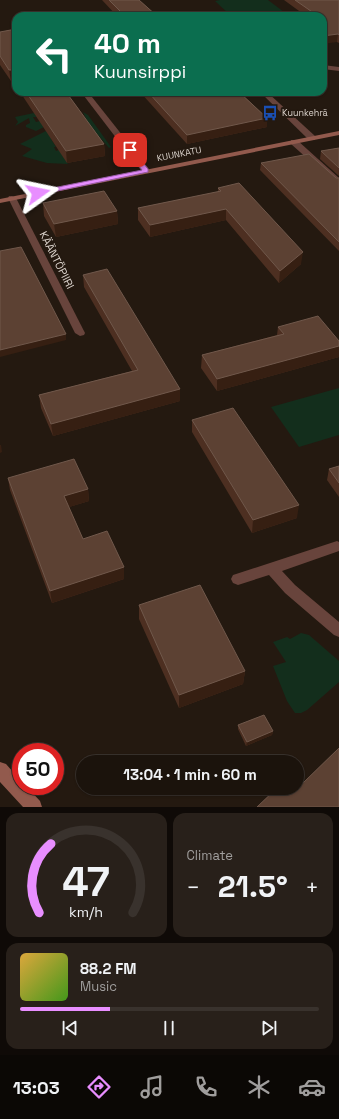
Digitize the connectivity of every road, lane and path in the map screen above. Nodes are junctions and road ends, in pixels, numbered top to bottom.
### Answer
1 (327, 68) edge
2 (339, 69) edge
3 (87, 96) edge
4 (267, 96) edge
5 (339, 133) edge
6 (312, 138) junction
7 (294, 142) junction
8 (146, 171) junction
9 (339, 182) edge
10 (12, 198) junction
11 (0, 201) edge
12 (80, 333) dead end
13 (337, 546) dead end
14 (272, 570) junction
15 (238, 579) dead end
16 (339, 631) edge
17 (0, 770) edge
18 (34, 807) edge

1 - 2 street
3 - 8 street
4 - 6 street
5 - 6 main road, KUUNKATU
6 - 7 main road, KUUNKATU
7 - 8 main road, KUUNKATU
7 - 9 street
8 - 10 main road, KUUNKATU
10 - 11 main road, KUUNKATU
10 - 12 street, KÄÄNTÖPIIRI
13 - 14 street
14 - 15 street
14 - 16 street
17 - 18 main road

